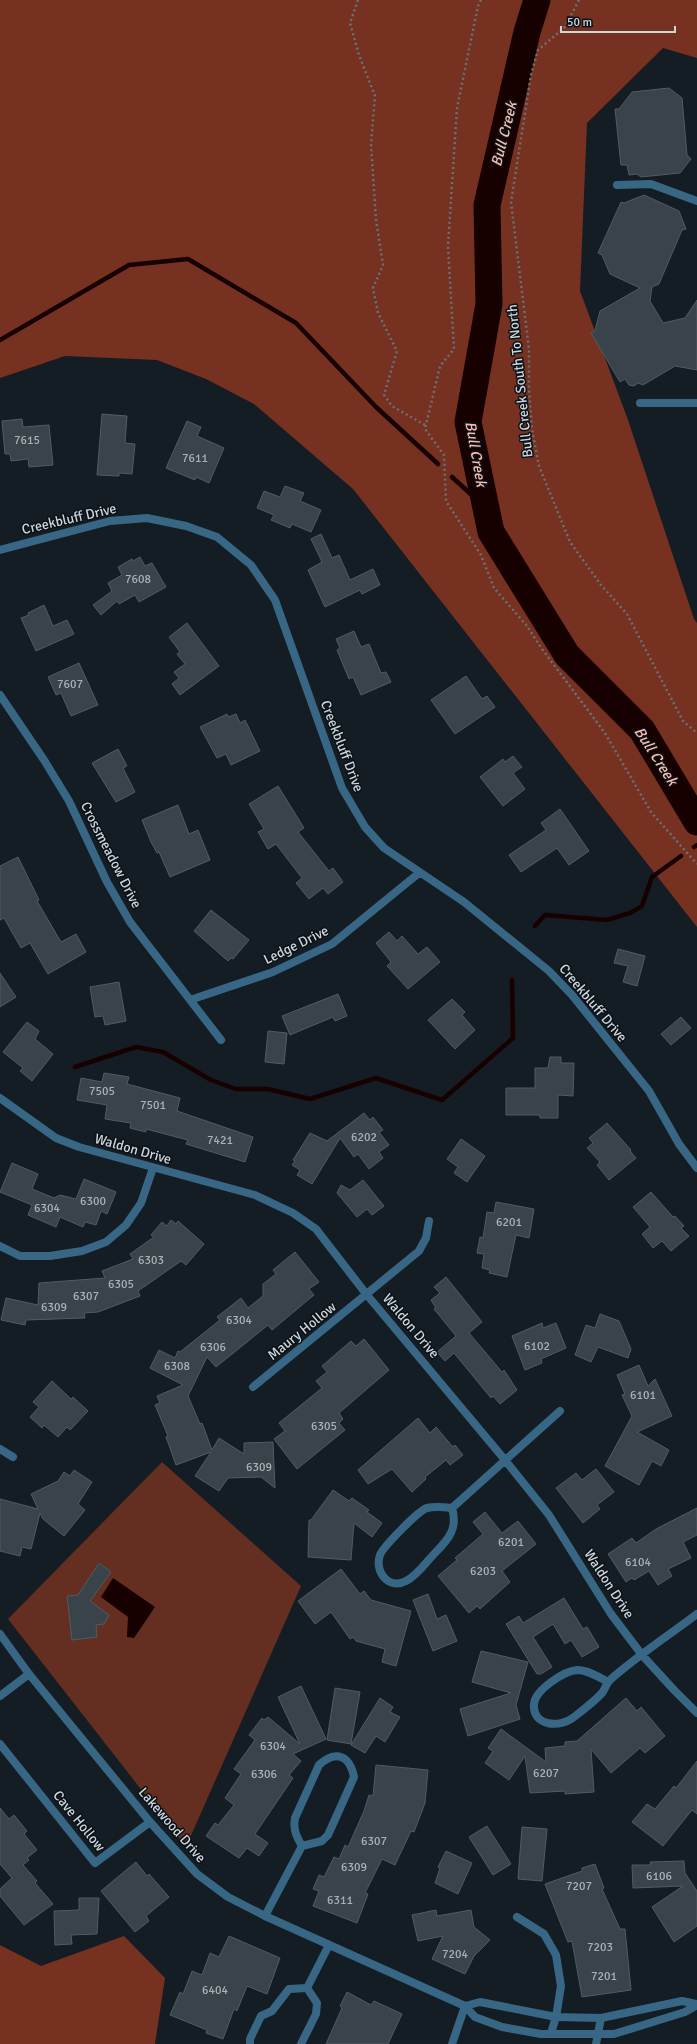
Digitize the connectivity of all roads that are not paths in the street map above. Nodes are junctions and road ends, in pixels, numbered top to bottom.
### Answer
1 (616, 185) dead end
2 (697, 201) edge
3 (640, 403) dead end
4 (697, 403) edge
5 (0, 550) edge
6 (0, 695) edge
7 (420, 873) junction
8 (190, 1000) junction
9 (221, 1040) dead end
10 (0, 1098) edge
11 (153, 1168) junction
12 (697, 1168) edge
13 (429, 1221) dead end
14 (0, 1246) edge
15 (367, 1295) junction
16 (253, 1387) dead end
17 (560, 1411) dead end
18 (0, 1449) edge
19 (13, 1457) dead end
20 (505, 1460) junction
21 (452, 1508) junction
22 (697, 1614) edge
23 (0, 1634) edge
24 (642, 1655) junction
25 (29, 1674) junction
26 (608, 1682) junction
27 (0, 1696) edge
28 (697, 1713) edge
29 (0, 1744) edge
30 (150, 1822) junction
31 (302, 1846) junction
32 (265, 1916) junction
33 (517, 1917) dead end
34 (329, 1945) junction
35 (307, 1988) junction
36 (697, 2004) edge
37 (465, 2006) junction
38 (556, 2017) junction
39 (601, 2018) junction
40 (551, 2034) junction
41 (598, 2034) junction
42 (250, 2044) edge
43 (301, 2044) edge
44 (452, 2044) edge
45 (596, 2044) edge

1 - 2 street
3 - 4 street
5 - 7 street, Creekbluff Drive
6 - 8 street, Crossmeadow Drive
7 - 8 street, Ledge Drive
7 - 12 street, Creekbluff Drive
8 - 9 street, Crossmeadow Drive
10 - 11 street, Waldon Drive
11 - 14 street
11 - 15 street, Waldon Drive
13 - 15 street, Maury Hollow
15 - 16 street, Maury Hollow
15 - 20 street, Waldon Drive
17 - 20 street
18 - 19 street
20 - 21 street
20 - 24 street, Waldon Drive
21 - 21 street
22 - 24 street
23 - 25 street, Lakewood Drive
24 - 26 street
24 - 28 street, Waldon Drive
25 - 27 street
25 - 30 street, Lakewood Drive
26 - 26 street
29 - 30 street, Cave Hollow
30 - 32 street, Lakewood Drive
31 - 31 street
31 - 32 street
32 - 34 street, Lakewood Drive
33 - 38 street
34 - 35 street
34 - 37 street, Lakewood Drive
35 - 42 street
35 - 43 street
36 - 39 street, Lakewood Drive
36 - 41 street, Lakewood Drive
37 - 38 street, Lakewood Drive
37 - 40 street, Lakewood Drive
37 - 44 street
38 - 39 street, Lakewood Drive
38 - 40 street
39 - 41 street
40 - 41 street, Lakewood Drive
41 - 45 street

